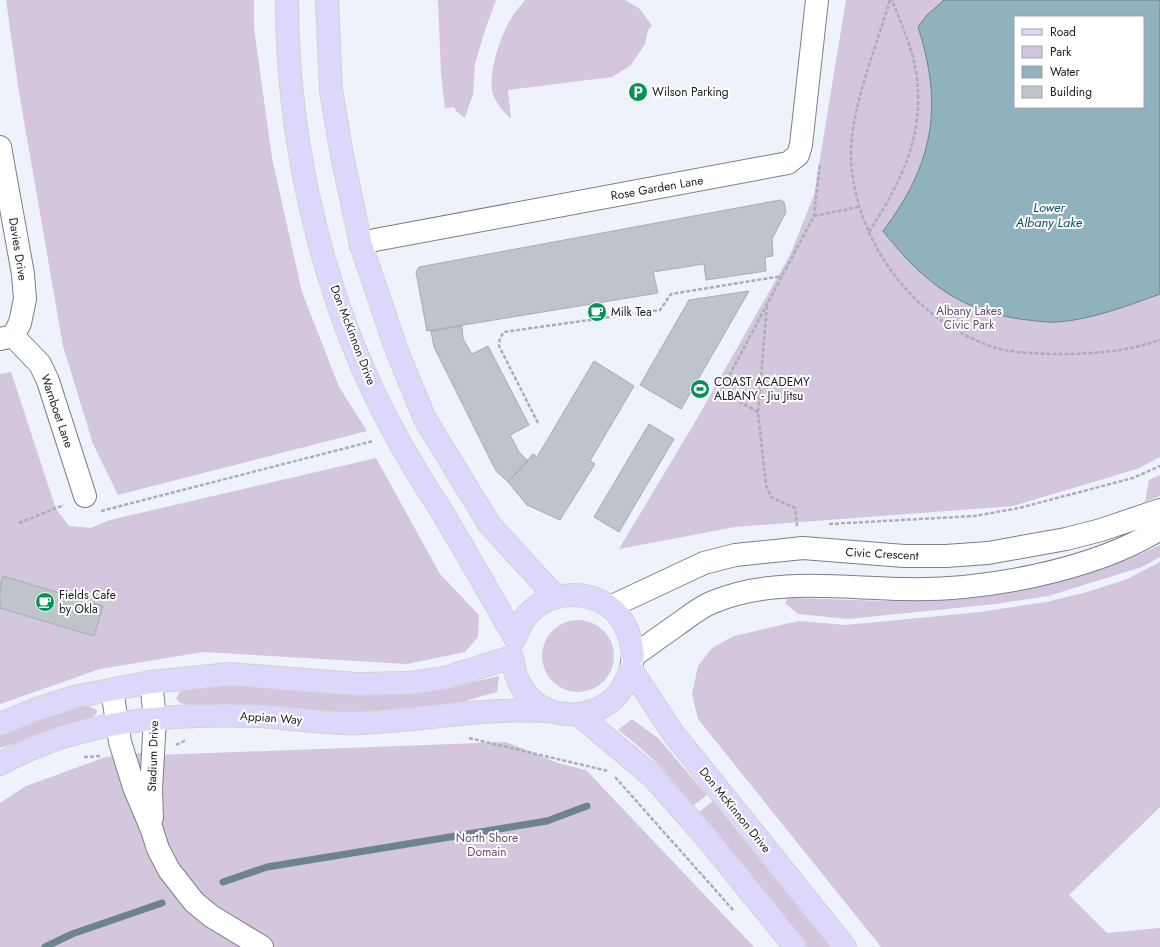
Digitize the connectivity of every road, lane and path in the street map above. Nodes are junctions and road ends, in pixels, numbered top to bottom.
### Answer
1 (286, 0) edge
2 (327, 0) edge
3 (817, 0) edge
4 (891, 0) edge
5 (0, 148) edge
6 (858, 207) junction
7 (814, 216) dead end
8 (868, 232) junction
9 (361, 245) junction
10 (782, 276) dead end
11 (6, 338) edge
12 (1160, 340) edge
13 (758, 412) junction
14 (538, 423) dead end
15 (394, 432) junction
16 (1160, 466) edge
17 (85, 496) junction
18 (1160, 510) edge
19 (18, 523) dead end
20 (829, 524) dead end
21 (797, 526) dead end
22 (1160, 529) edge
23 (556, 597) junction
24 (610, 607) junction
25 (513, 648) junction
26 (632, 663) junction
27 (151, 682) junction
28 (112, 690) junction
29 (550, 711) junction
30 (579, 715) junction
31 (155, 718) junction
32 (0, 724) edge
33 (116, 724) junction
34 (464, 738) dead end
35 (187, 740) dead end
36 (170, 748) dead end
37 (0, 764) edge
38 (152, 830) junction
39 (735, 912) dead end
40 (262, 947) edge
41 (795, 947) edge
42 (845, 947) edge

1 - 15 main road, Don McKinnon Drive
2 - 9 main road
3 - 9 street, Rose Garden Lane
4 - 6 path
4 - 8 path
5 - 11 street, Davies Drive
6 - 7 path
6 - 8 path
8 - 12 path
9 - 23 main road
10 - 14 path
11 - 17 street, Warnboet Lane
13 - 13 path
13 - 21 path
15 - 17 path
15 - 25 main road, Don McKinnon Drive
16 - 20 path
17 - 19 path
18 - 24 street, Civic Crescent
22 - 26 street
23 - 24 main road
23 - 25 main road
24 - 26 main road
25 - 27 main road
25 - 29 main road
26 - 30 main road
26 - 42 main road, Don McKinnon Drive
27 - 28 main road
27 - 31 street, Stadium Drive
28 - 32 main road
28 - 33 street, Stadium Drive
29 - 30 main road
29 - 31 main road, Appian Way
30 - 41 main road
31 - 33 main road, Appian Way
31 - 38 street, Stadium Drive
33 - 37 main road, Appian Way
33 - 38 street, Stadium Drive
34 - 39 path
35 - 36 path
38 - 40 street, Stadium Drive

